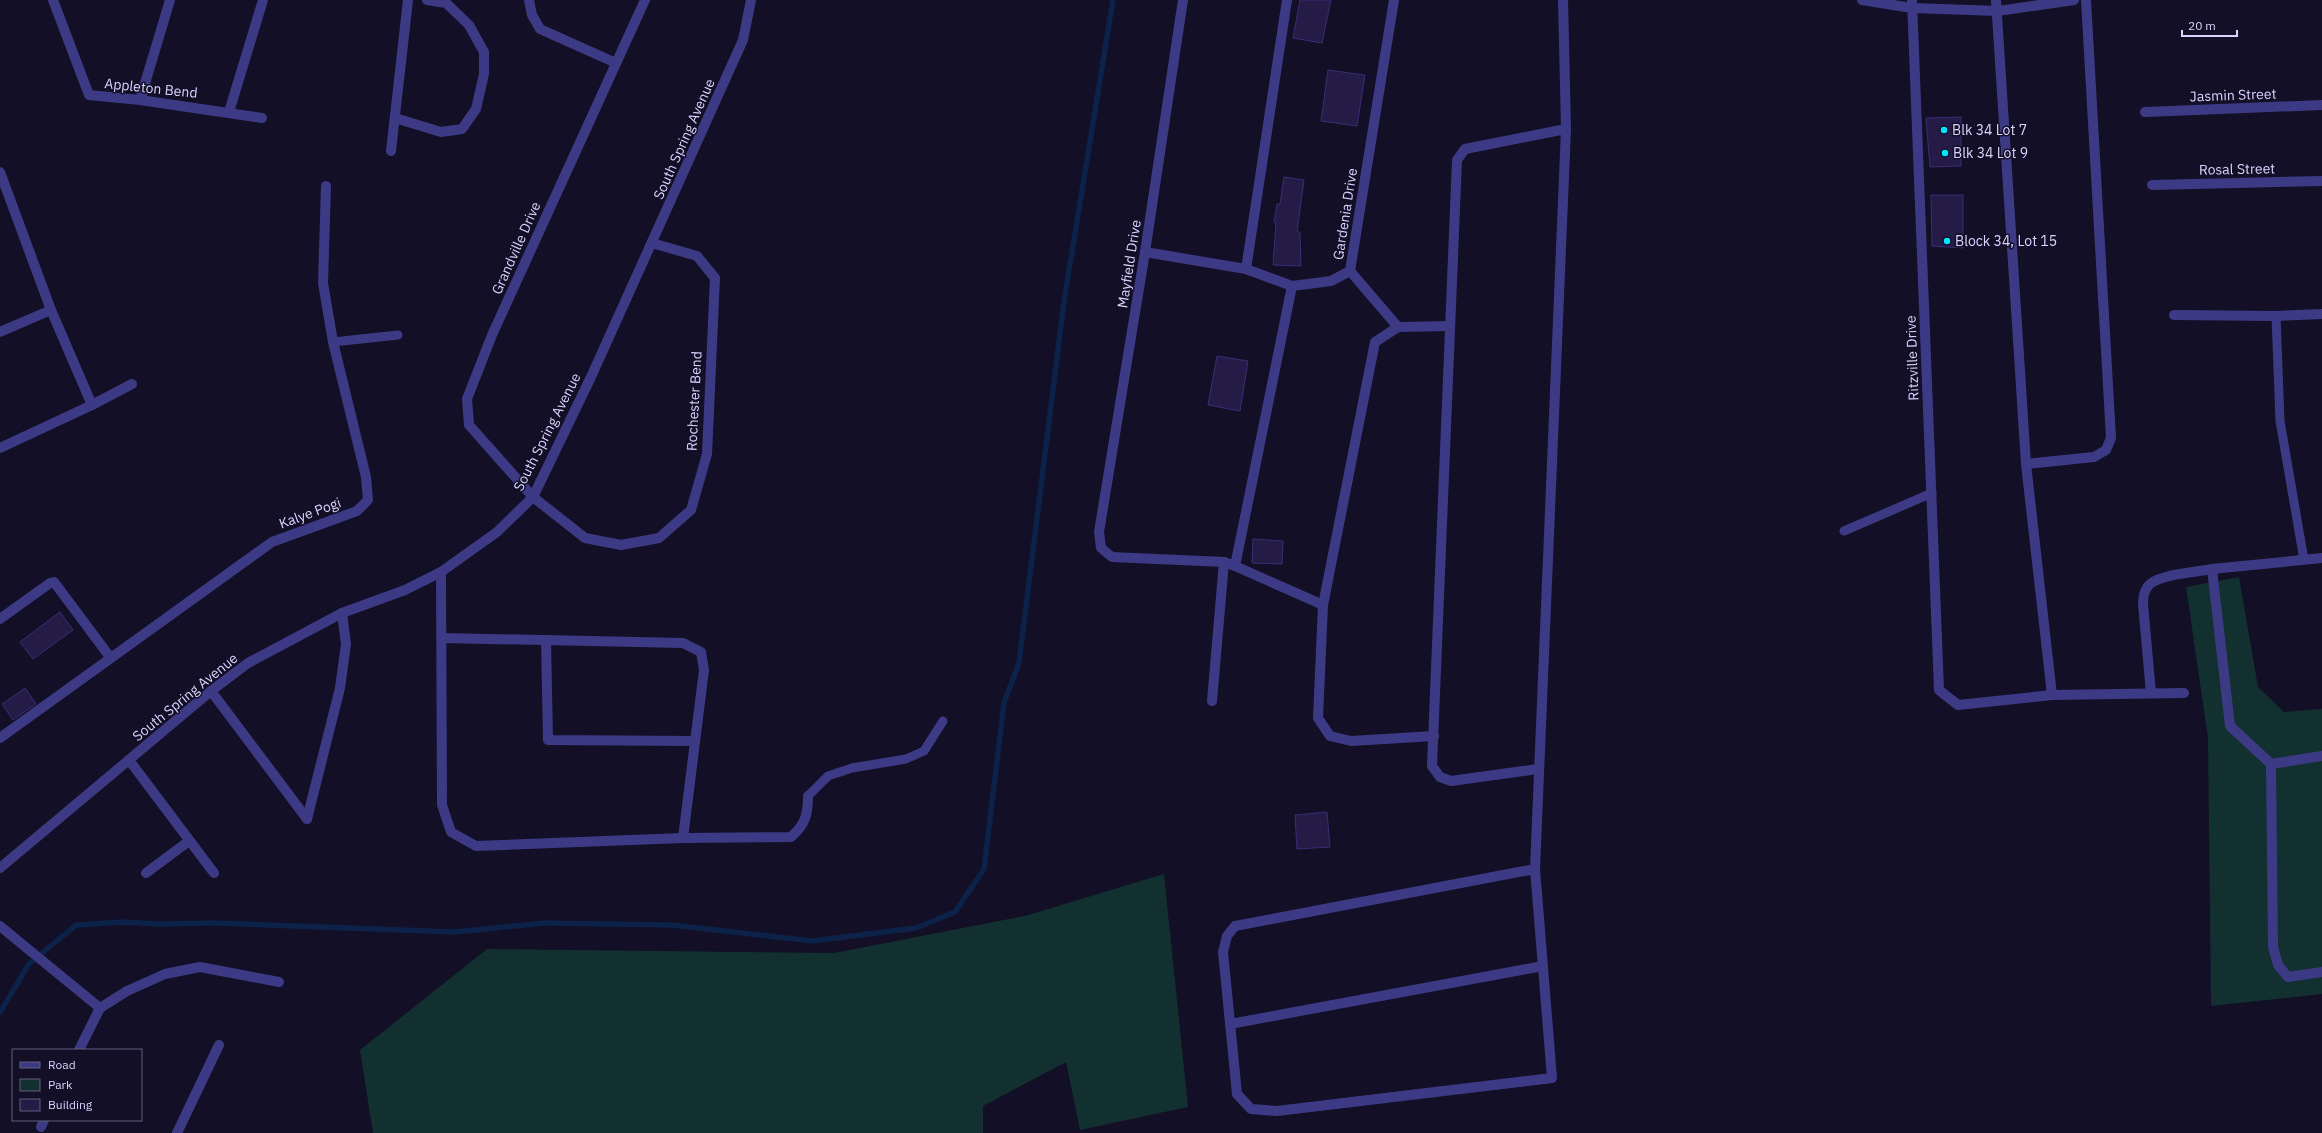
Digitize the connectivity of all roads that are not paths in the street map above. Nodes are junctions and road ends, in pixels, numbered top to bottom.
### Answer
1 (54, 0) edge
2 (170, 0) edge
3 (263, 0) edge
4 (408, 0) edge
5 (427, 0) edge
6 (529, 0) edge
7 (645, 0) edge
8 (751, 0) edge
9 (1183, 0) edge
10 (1287, 0) edge
11 (1394, 0) edge
12 (1564, 0) edge
13 (1862, 0) edge
14 (1996, 0) edge
15 (2074, 0) edge
16 (2086, 0) edge
17 (1912, 4) edge
18 (1998, 11) junction
19 (616, 63) junction
20 (140, 100) junction
21 (2322, 105) edge
22 (229, 112) junction
23 (2145, 112) dead end
24 (262, 118) dead end
25 (395, 118) junction
26 (1566, 129) junction
27 (391, 152) dead end
28 (0, 172) edge
29 (2322, 181) edge
30 (2152, 185) dead end
31 (326, 186) dead end
32 (652, 243) junction
33 (1145, 252) junction
34 (1246, 269) junction
35 (1350, 270) junction
36 (1292, 286) junction
37 (50, 310) junction
38 (2322, 314) edge
39 (2174, 315) dead end
40 (2276, 316) junction
41 (1398, 326) junction
42 (1450, 326) junction
43 (0, 332) edge
44 (398, 335) dead end
45 (333, 342) junction
46 (132, 384) dead end
47 (92, 405) junction
48 (0, 448) edge
49 (2026, 464) junction
50 (1932, 493) junction
51 (533, 497) junction
52 (1844, 530) dead end
53 (2322, 558) edge
54 (2304, 560) junction
55 (1224, 562) junction
56 (1235, 566) junction
57 (2212, 569) junction
58 (441, 572) junction
59 (1323, 605) junction
60 (342, 613) junction
61 (0, 618) edge
62 (442, 638) junction
63 (546, 640) junction
64 (110, 657) junction
65 (211, 691) junction
66 (2184, 693) dead end
67 (2151, 694) junction
68 (2052, 695) junction
69 (1212, 701) dead end
70 (943, 721) dead end
71 (1434, 736) junction
72 (0, 738) edge
73 (695, 741) junction
74 (2322, 756) edge
75 (129, 760) junction
76 (2270, 764) junction
77 (1538, 769) junction
78 (808, 796) joint
79 (683, 838) junction
80 (189, 840) junction
81 (0, 868) edge
82 (1535, 869) junction
83 (146, 873) dead end
84 (214, 873) dead end
85 (0, 926) edge
86 (1544, 966) junction
87 (2322, 972) edge
88 (279, 982) dead end
89 (100, 1008) junction
90 (1230, 1024) junction
91 (219, 1045) dead end
92 (80, 1049) edge
93 (177, 1133) edge

1 - 20 street, Appleton Bend
2 - 20 street
3 - 22 street
4 - 25 street
5 - 25 street
6 - 19 street
7 - 19 street, Grandville Drive
8 - 32 street, South Spring Avenue
9 - 33 street, Mayfield Drive
10 - 34 street
11 - 35 street, Gardenia Drive
12 - 26 street
13 - 17 street
14 - 18 street
15 - 18 street
16 - 49 street
17 - 18 street
17 - 50 street, Ritzville Drive
18 - 49 street
19 - 51 street, Grandville Drive
20 - 22 street, Appleton Bend
21 - 23 street, Jasmin Street
22 - 24 street, Appleton Bend
25 - 27 street
26 - 42 street
26 - 77 street
28 - 37 street
29 - 30 street, Rosal Street
31 - 45 street, Kalye Pogi
32 - 51 street, South Spring Avenue
32 - 51 street, Rochester Bend
33 - 34 street, Gardenia Drive
33 - 55 street, Mayfield Drive
34 - 36 street, Gardenia Drive
35 - 36 street, Gardenia Drive
35 - 41 street
36 - 56 street
37 - 43 street
37 - 47 street
38 - 40 street
39 - 40 street
40 - 54 lane
41 - 42 street
41 - 59 street
42 - 71 street
44 - 45 lane
45 - 64 street, Kalye Pogi
46 - 47 street
47 - 48 street
49 - 68 street
50 - 52 lane
50 - 68 street, Ritzville Drive
51 - 58 street, South Spring Avenue
53 - 54 street
54 - 57 street
55 - 56 street
55 - 69 street
56 - 59 street
57 - 67 street
57 - 76 street
58 - 60 street, South Spring Avenue
58 - 62 street
59 - 71 street
60 - 65 street, South Spring Avenue
60 - 65 street
61 - 64 street
62 - 63 street
62 - 79 street
63 - 73 street
63 - 73 street
64 - 72 street, Kalye Pogi
65 - 75 street, South Spring Avenue
66 - 67 street
67 - 68 street
70 - 78 lane
71 - 77 street
73 - 79 street
74 - 76 street
75 - 80 street
75 - 81 street, South Spring Avenue
76 - 87 street
77 - 82 street
78 - 79 street
80 - 83 street
80 - 84 street
82 - 86 street
82 - 90 street
85 - 89 street
86 - 90 street
86 - 90 street
88 - 89 street
89 - 92 street
91 - 93 street

